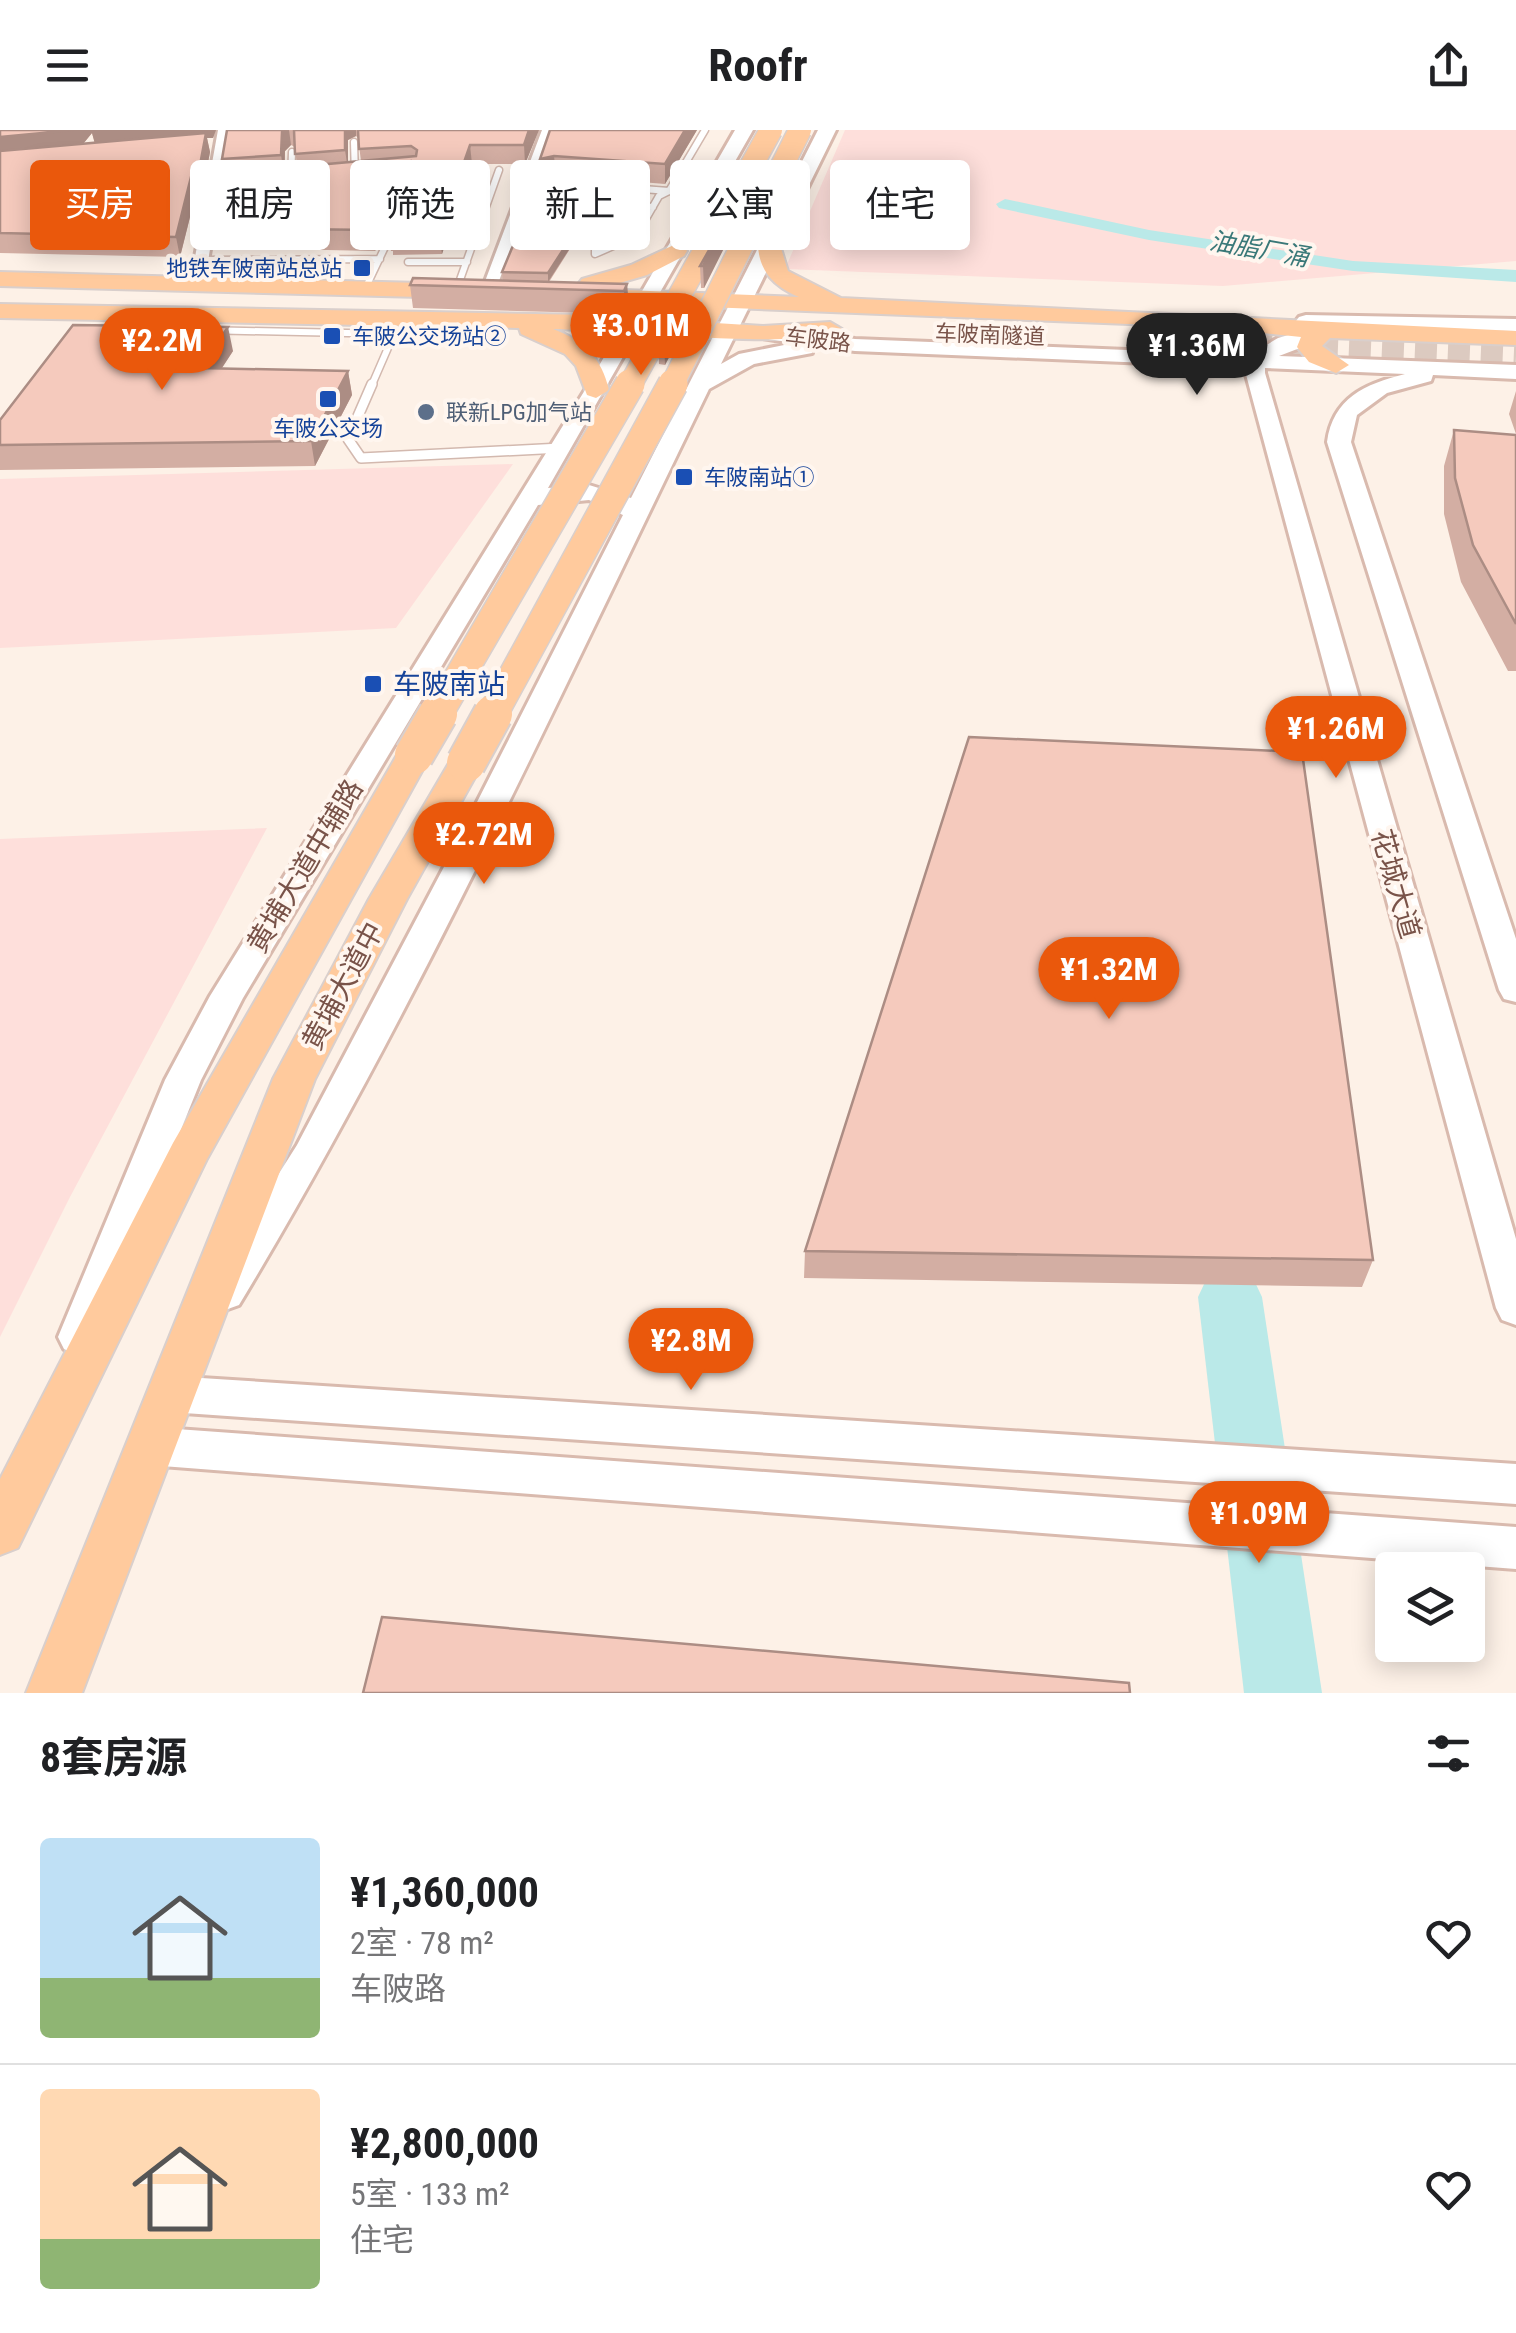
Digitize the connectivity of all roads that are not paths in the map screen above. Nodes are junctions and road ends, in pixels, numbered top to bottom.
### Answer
1 (548, 130) edge
2 (705, 130) edge
3 (744, 130) edge
4 (771, 130) edge
5 (800, 130) edge
6 (827, 130) edge
7 (223, 138) edge
8 (240, 138) edge
9 (354, 142) edge
10 (205, 145) edge
11 (292, 152) edge
12 (292, 160) edge
13 (355, 160) edge
14 (727, 160) edge
15 (810, 164) edge
16 (499, 170) edge
17 (350, 176) edge
18 (339, 177) edge
19 (650, 190) edge
20 (669, 192) junction
21 (650, 207) edge
22 (653, 207) junction
23 (650, 212) edge
24 (203, 250) edge
25 (385, 250) edge
26 (670, 250) edge
27 (679, 250) edge
28 (768, 250) edge
29 (771, 250) edge
30 (380, 260) junction
31 (408, 262) edge
32 (467, 262) junction
33 (199, 272) junction
34 (0, 280) edge
35 (365, 289) junction
36 (456, 292) junction
37 (488, 292) junction
38 (519, 293) edge
39 (742, 303) junction
40 (659, 305) junction
41 (881, 308) junction
42 (0, 311) edge
43 (209, 315) junction
44 (478, 320) junction
45 (1204, 320) junction
46 (719, 323) junction
47 (633, 324) junction
48 (1516, 325) edge
49 (1326, 331) junction
50 (763, 332) junction
51 (394, 334) junction
52 (1516, 338) edge
53 (1217, 344) tunnel mouth
54 (855, 345) junction
55 (1146, 356) junction
56 (1255, 361) junction
57 (1336, 364) junction
58 (1452, 370) junction
59 (1516, 372) edge
60 (702, 384) junction
61 (589, 401) junction
62 (1263, 412) junction
63 (683, 422) junction
64 (560, 448) junction
65 (528, 502) junction
66 (637, 515) junction
67 (1516, 990) edge
68 (1516, 1308) edge
69 (190, 1347) junction
70 (170, 1394) junction
71 (149, 1446) junction
72 (28, 1468) junction
73 (1516, 1484) edge
74 (0, 1531) edge
75 (1516, 1548) edge
76 (54, 1693) edge

1 - 37 street
2 - 20 lane
3 - 14 main road, 黄埔大道中辅路
4 - 40 main road, 黄埔大道中, bridge
5 - 46 main road, 黄埔大道中, bridge
6 - 15 main road
7 - 8 lane
7 - 10 lane
9 - 13 lane
11 - 12 lane
16 - 32 lane
17 - 18 lane
19 - 20 lane
20 - 22 lane
21 - 22 lane
22 - 23 lane
24 - 33 street
25 - 30 lane
26 - 40 main road, 车陂路
27 - 40 main road, 黄埔大道中辅路
28 - 39 main road
29 - 41 main road
30 - 33 lane
30 - 35 lane
31 - 32 lane
32 - 36 lane
33 - 34 main road
33 - 35 main road
35 - 36 main road
36 - 37 main road
37 - 38 main road
37 - 44 main road
39 - 40 main road, 车陂路
39 - 41 main road, 车陂路
39 - 46 main road
40 - 47 main road, 黄埔大道中辅路
40 - 72 main road, 黄埔大道中, bridge
41 - 45 main road, 车陂路
42 - 43 main road, 车陂路
43 - 44 main road, 车陂路
43 - 51 lane
44 - 47 main road, 车陂路
44 - 51 lane
44 - 61 main road
45 - 48 main road, 车陂路
45 - 49 main road
46 - 47 main road, 车陂路
46 - 50 main road, 车陂路
46 - 60 main road
46 - 69 main road, 黄埔大道中, bridge
47 - 61 main road, 黄埔大道中辅路
49 - 52 main road
49 - 56 main road
49 - 57 main road
50 - 53 main road, 车陂南隧道
50 - 54 main road, 车陂路
51 - 64 lane
54 - 55 main road, 车陂路
54 - 60 main road
55 - 56 main road, 车陂路
55 - 62 main road
56 - 57 main road, 车陂路
56 - 62 main road, 花城大道
57 - 58 main road, 车陂路
58 - 59 main road, 车陂路
58 - 67 main road
60 - 63 main road
61 - 63 main road
61 - 64 main road, 黄埔大道中辅路
62 - 68 main road, 花城大道
63 - 66 main road
64 - 65 main road, 黄埔大道中辅路
65 - 66 main road
65 - 72 main road, 黄埔大道中辅路
66 - 69 main road
69 - 70 main road, 黄埔大道中
70 - 71 main road, 黄埔大道中
70 - 73 main road
71 - 75 main road
71 - 76 main road, 黄埔大道中
72 - 74 main road, 黄埔大道中

